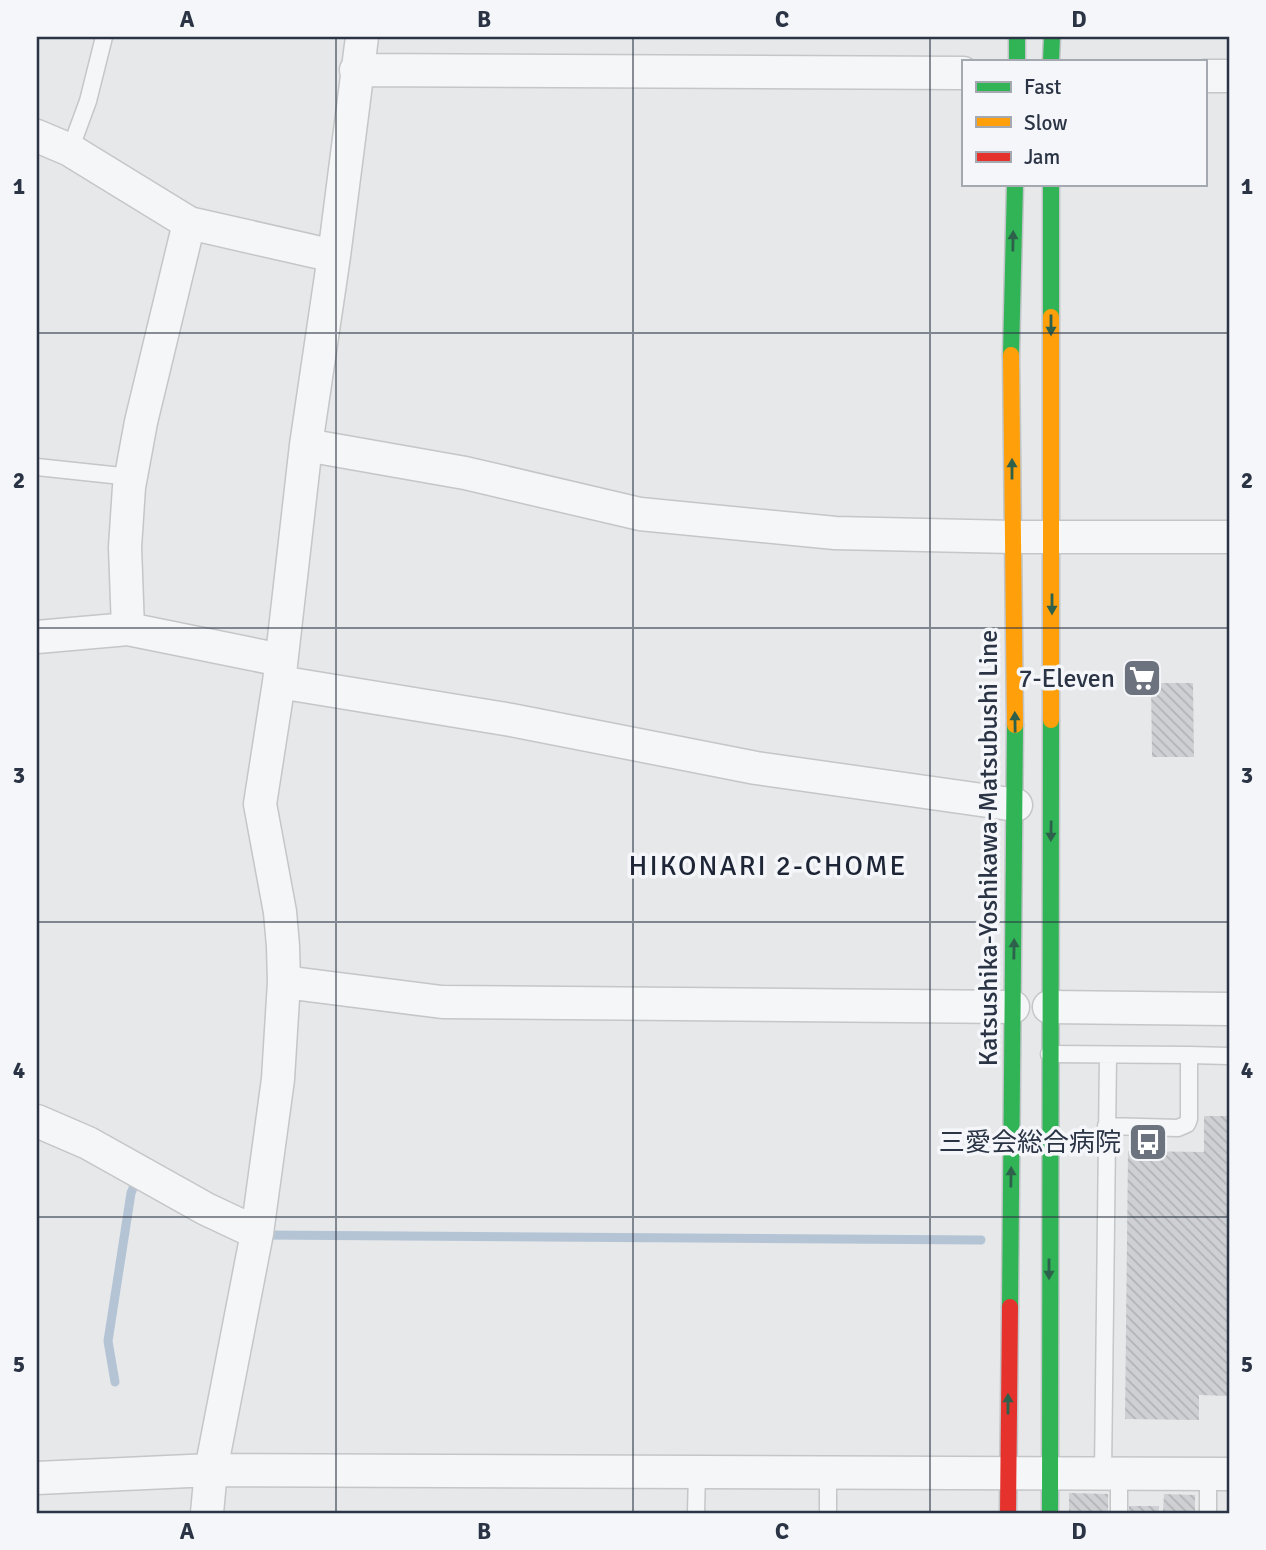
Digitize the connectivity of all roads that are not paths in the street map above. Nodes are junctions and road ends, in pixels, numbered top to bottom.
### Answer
1 (104, 37) edge
2 (362, 37) edge
3 (1017, 37) edge
4 (1052, 37) edge
5 (1017, 60) edge
6 (1051, 60) edge
7 (356, 70) junction
8 (962, 73) edge
9 (1206, 76) edge
10 (1229, 76) edge
11 (37, 136) edge
12 (69, 150) junction
13 (1015, 186) edge
14 (1051, 186) edge
15 (189, 223) junction
16 (334, 257) junction
17 (306, 445) junction
18 (37, 467) edge
19 (131, 477) junction
20 (1052, 536) junction
21 (1013, 537) junction
22 (1229, 537) edge
23 (128, 629) junction
24 (37, 637) edge
25 (280, 671) junction
26 (1016, 805) junction
27 (284, 982) junction
28 (1013, 1007) junction
29 (1049, 1007) junction
30 (1229, 1009) edge
31 (1049, 1054) junction
32 (1108, 1055) junction
33 (1189, 1055) junction
34 (1229, 1056) edge
35 (37, 1121) edge
36 (1106, 1126) junction
37 (257, 1233) junction
38 (211, 1470) junction
39 (696, 1472) junction
40 (1008, 1472) junction
41 (828, 1473) junction
42 (1050, 1473) junction
43 (1111, 1473) junction
44 (1219, 1474) edge
45 (37, 1478) edge
46 (207, 1513) edge
47 (696, 1513) edge
48 (828, 1513) edge
49 (1008, 1513) edge
50 (1050, 1513) edge
51 (1119, 1513) edge
52 (1208, 1513) edge

1 - 12 lane
2 - 7 street
3 - 5 main road
4 - 6 main road
7 - 8 street
7 - 16 street
9 - 10 street
11 - 12 street
12 - 15 street
21 -> 13 main road, Katsushika-Yoshikawa-Matsubushi Line
14 -> 20 main road
15 - 16 street
15 - 19 street
16 - 17 street
17 - 21 street
17 - 25 street
18 - 19 lane
19 - 23 street
20 - 21 street
20 - 22 street
20 -> 29 main road
26 -> 21 main road, Katsushika-Yoshikawa-Matsubushi Line
23 - 24 street
23 - 25 street
25 - 26 street
25 - 27 street
28 -> 26 main road, Katsushika-Yoshikawa-Matsubushi Line
27 - 28 street
27 - 37 street
40 -> 28 main road, Katsushika-Yoshikawa-Matsubushi Line
29 - 30 street
29 - 31 main road
31 - 32 lane
31 -> 42 main road
32 - 33 lane
32 - 36 lane
33 - 34 lane
33 - 36 lane
35 - 37 street
36 - 43 lane
37 - 38 street
38 - 39 street
38 - 45 street
38 - 46 street
39 - 41 street
39 - 47 lane
40 - 41 street
40 - 42 street
40 - 49 main road, Katsushika-Yoshikawa-Matsubushi Line
41 - 48 lane
42 - 43 street
42 - 50 main road
43 - 44 street
43 - 51 lane
44 - 52 lane

